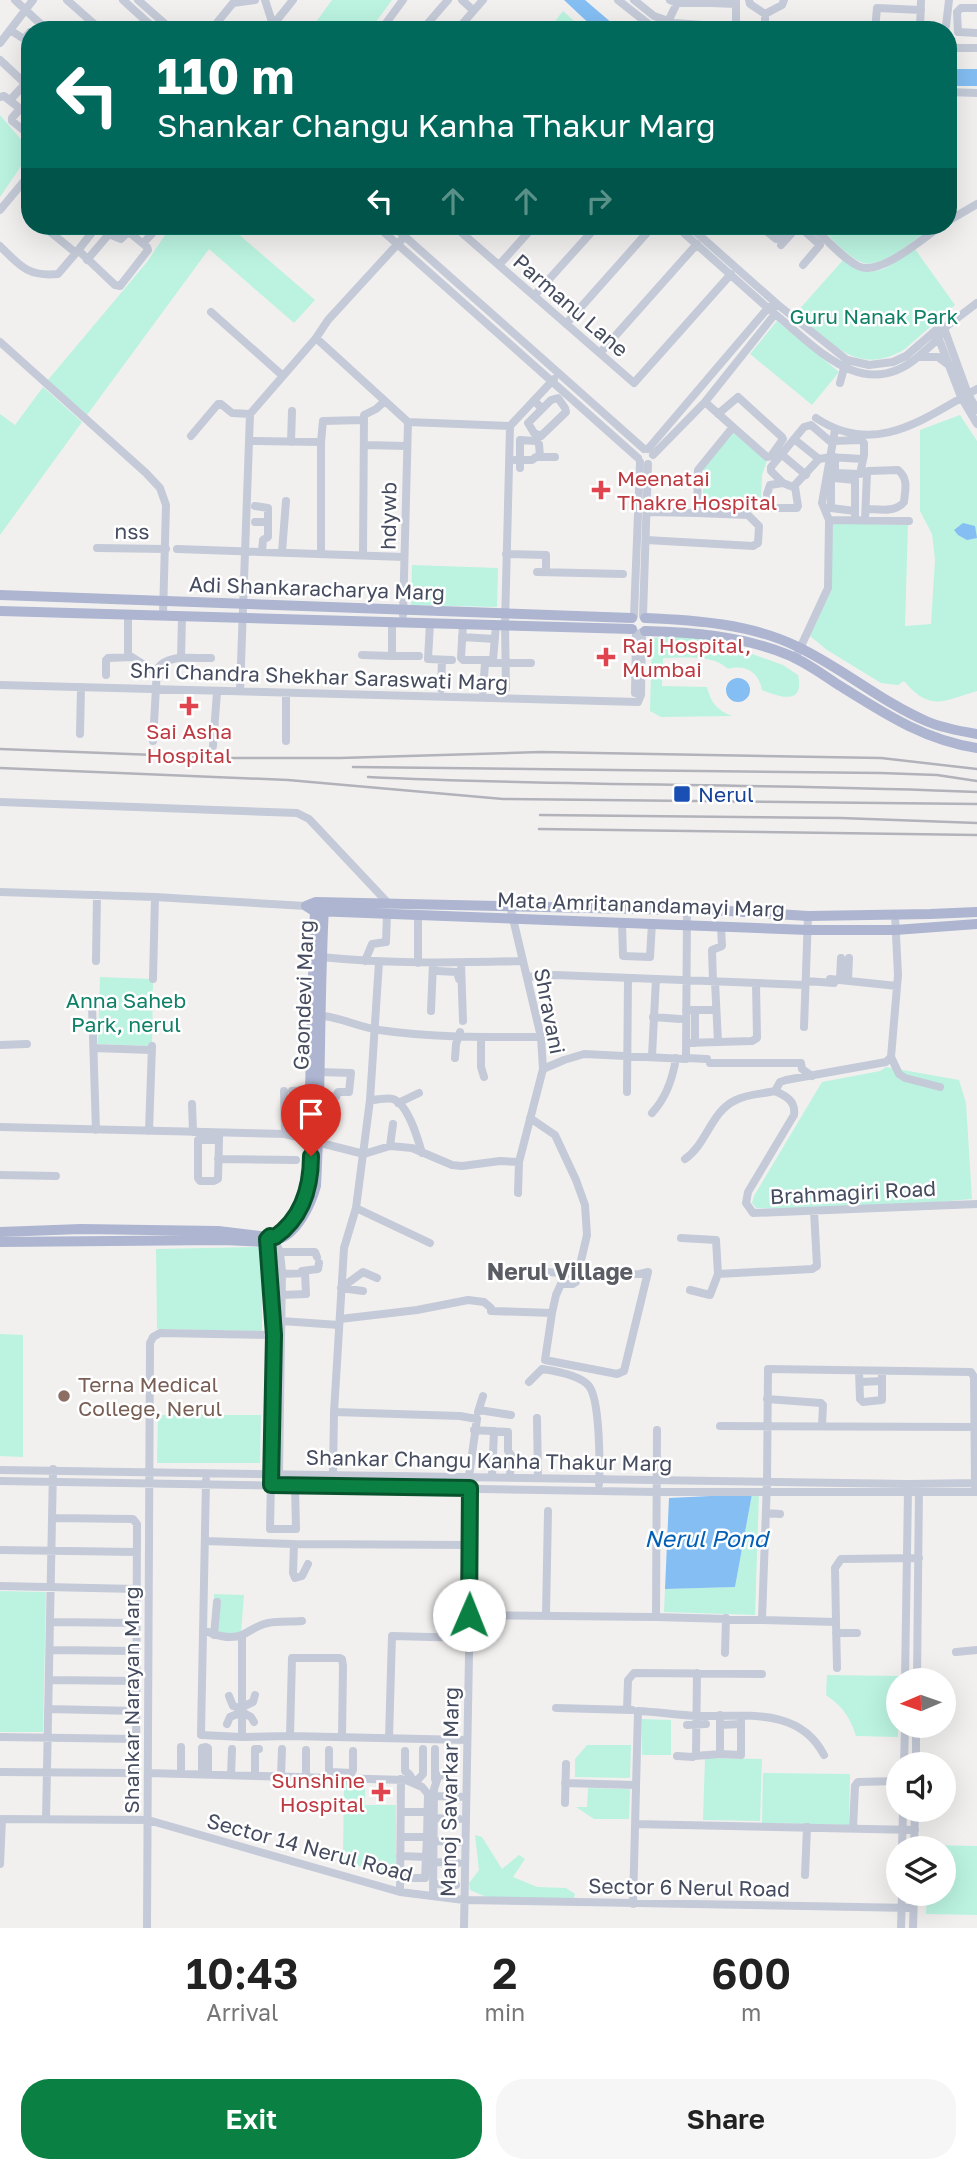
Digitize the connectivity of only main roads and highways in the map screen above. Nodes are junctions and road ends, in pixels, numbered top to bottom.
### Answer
1 (0, 595) edge
2 (0, 611) edge
3 (639, 617) junction
4 (639, 631) junction
5 (977, 734) edge
6 (977, 748) edge
7 (317, 907) junction
8 (387, 908) junction
9 (977, 912) edge
10 (977, 924) edge
11 (318, 1015) junction
12 (314, 1093) junction
13 (0, 1231) edge
14 (0, 1242) edge
15 (273, 1242) junction

1 - 3 main road, Adi Shankaracharya Marg
2 - 4 main road, Adi Shankaracharya Marg
3 - 4 main road
3 - 4 main road
3 - 5 main road, Adi Shankaracharya Marg
4 - 6 main road, Adi Shankaracharya Marg
7 - 8 main road, Mata Amritanandamayi Marg
7 - 11 main road, Gaondevi Marg
7 - 11 main road, Gaondevi Marg
8 - 9 main road, Mata Amritanandamayi Marg
8 - 10 main road, Mata Amritanandamayi Marg
11 - 12 main road, Gaondevi Marg
11 - 12 main road, Gaondevi Marg
12 - 15 main road, Gaondevi Marg
13 - 15 main road
14 - 15 main road

